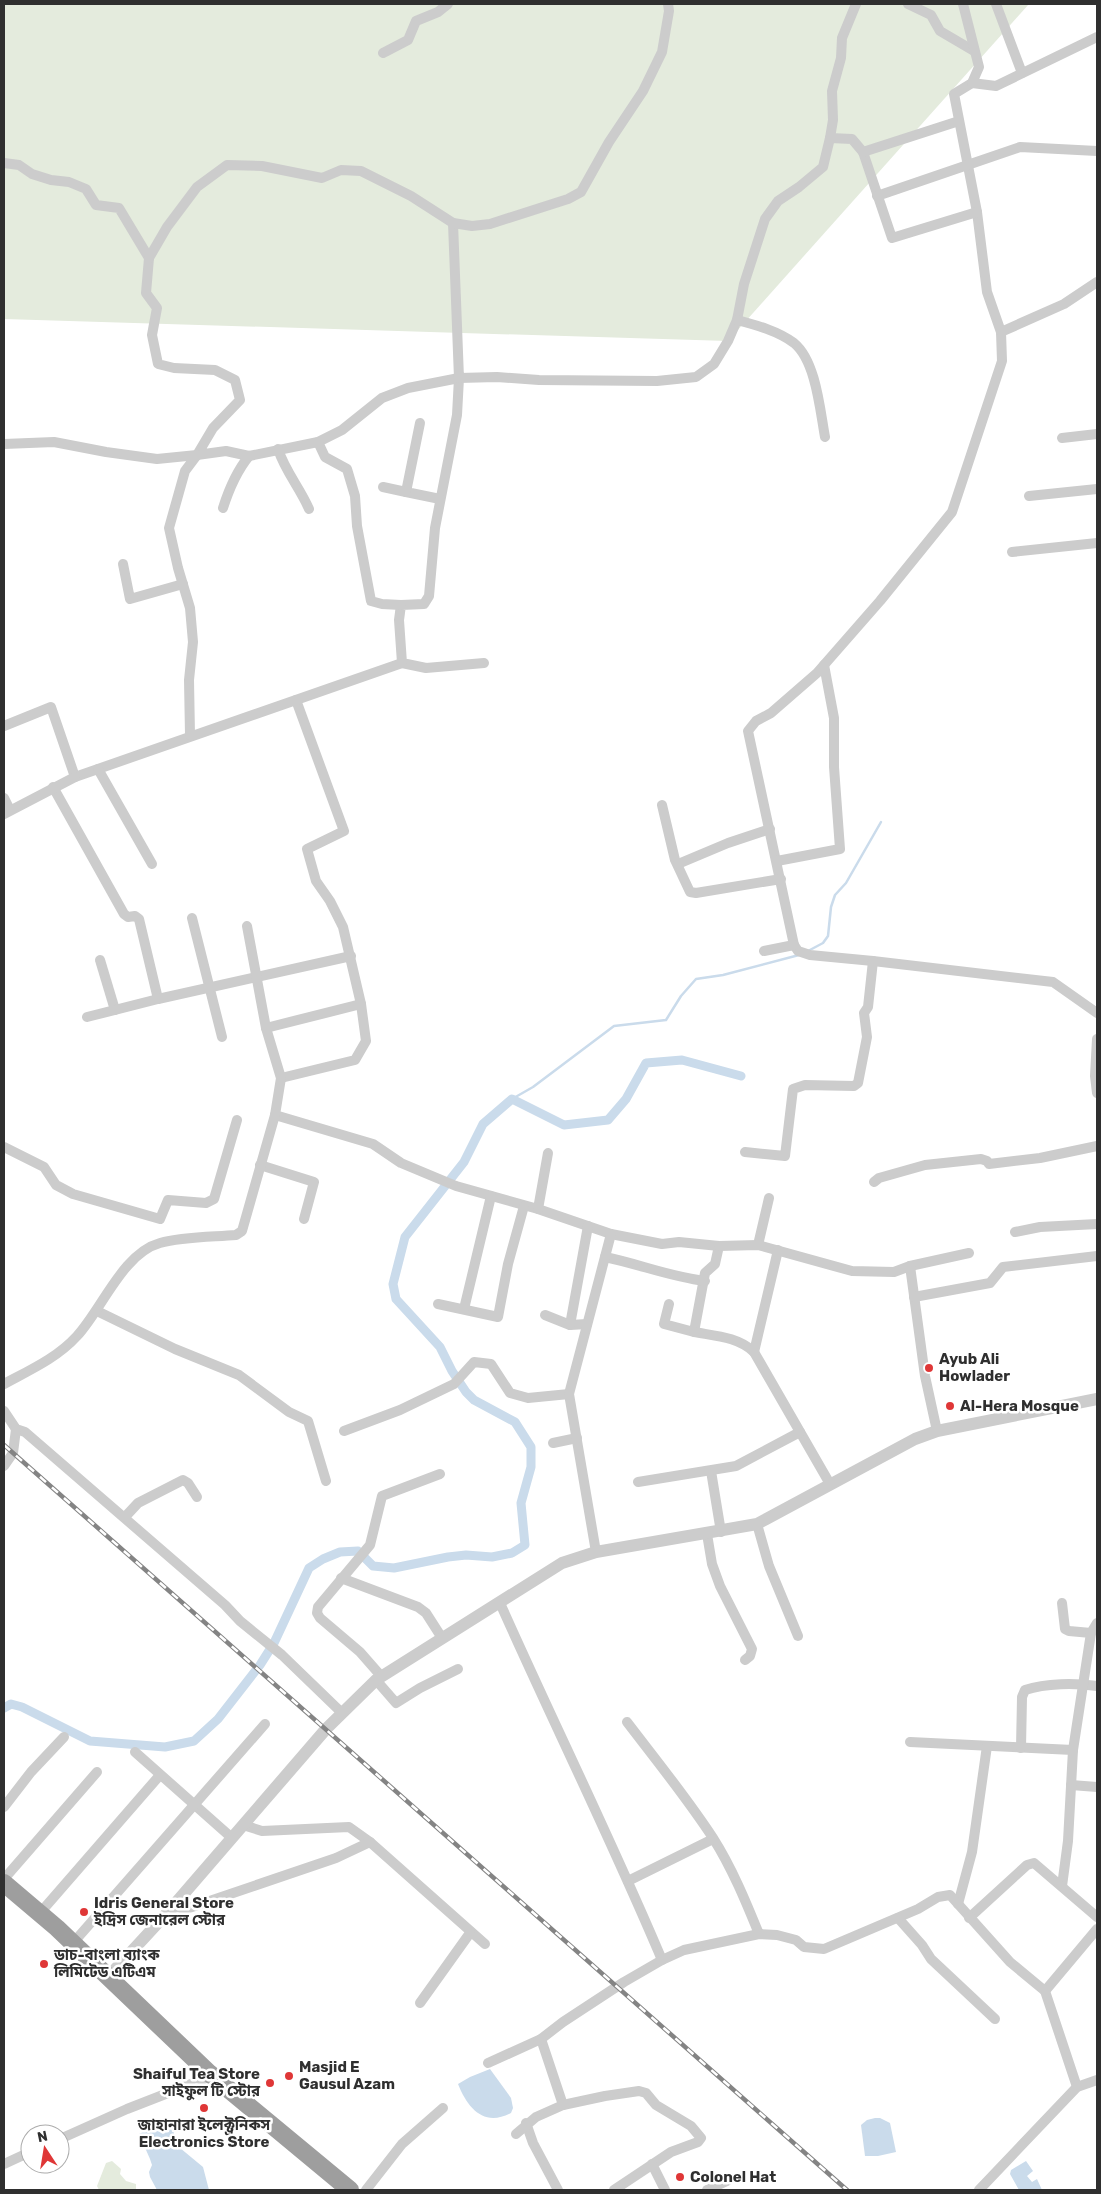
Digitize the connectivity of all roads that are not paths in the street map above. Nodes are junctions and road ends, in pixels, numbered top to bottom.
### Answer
1 (448, 4) edge
2 (668, 4) edge
3 (856, 4) edge
4 (908, 4) edge
5 (963, 4) edge
6 (996, 4) edge
7 (1097, 37) edge
8 (974, 51) junction
9 (383, 53) dead end
10 (1022, 73) junction
11 (972, 83) junction
12 (959, 121) junction
13 (830, 138) junction
14 (1097, 151) edge
15 (863, 152) junction
16 (4, 163) edge
17 (968, 165) junction
18 (877, 196) junction
19 (977, 212) junction
20 (453, 223) junction
21 (149, 258) junction
22 (1097, 282) edge
23 (737, 320) junction
24 (1001, 332) junction
25 (458, 378) junction
26 (420, 423) dead end
27 (1097, 434) edge
28 (825, 438) dead end
29 (1062, 438) dead end
30 (318, 442) junction
31 (4, 444) edge
32 (278, 449) junction
33 (197, 455) junction
34 (249, 456) junction
35 (383, 486) dead end
36 (1097, 489) edge
37 (406, 492) junction
38 (1028, 496) dead end
39 (440, 499) junction
40 (223, 508) dead end
41 (309, 509) dead end
42 (1097, 543) edge
43 (1012, 552) dead end
44 (123, 564) dead end
45 (183, 584) junction
46 (401, 605) junction
47 (402, 663) junction
48 (484, 663) dead end
49 (824, 665) junction
50 (296, 700) junction
51 (4, 726) edge
52 (190, 735) junction
53 (98, 768) junction
54 (76, 777) junction
55 (54, 787) junction
56 (4, 798) edge
57 (662, 805) dead end
58 (7, 812) edge
59 (770, 829) junction
60 (777, 861) junction
61 (152, 864) dead end
62 (678, 864) junction
63 (781, 879) junction
64 (192, 918) dead end
65 (247, 926) dead end
66 (796, 948) junction
67 (764, 951) dead end
68 (350, 956) junction
69 (100, 960) dead end
70 (873, 960) junction
71 (257, 977) junction
72 (210, 988) junction
73 (158, 999) junction
74 (361, 1004) junction
75 (115, 1010) junction
76 (1097, 1014) edge
77 (87, 1017) dead end
78 (266, 1028) junction
79 (222, 1037) dead end
80 (1097, 1039) edge
81 (281, 1078) junction
82 (1097, 1093) edge
83 (274, 1115) junction
84 (237, 1120) dead end
85 (1097, 1146) edge
86 (4, 1148) edge
87 (745, 1152) dead end
88 (548, 1153) dead end
89 (260, 1165) junction
90 (874, 1182) dead end
91 (491, 1196) junction
92 (769, 1198) dead end
93 (524, 1206) junction
94 (538, 1209) junction
95 (304, 1218) dead end
96 (1097, 1224) edge
97 (588, 1226) junction
98 (1015, 1232) dead end
99 (611, 1234) junction
100 (758, 1245) junction
101 (719, 1246) junction
102 (778, 1250) junction
103 (969, 1253) dead end
104 (1097, 1256) edge
105 (605, 1257) junction
106 (910, 1266) junction
107 (706, 1281) junction
108 (914, 1297) junction
109 (438, 1304) dead end
110 (669, 1304) dead end
111 (464, 1309) junction
112 (97, 1312) junction
113 (545, 1315) dead end
114 (587, 1324) junction
115 (570, 1325) junction
116 (694, 1332) junction
117 (754, 1352) junction
118 (4, 1384) edge
119 (569, 1394) junction
120 (1097, 1399) edge
121 (4, 1411) edge
122 (16, 1429) junction
123 (344, 1431) dead end
124 (937, 1431) junction
125 (800, 1432) junction
126 (577, 1438) junction
127 (553, 1443) dead end
128 (4, 1466) edge
129 (711, 1471) junction
130 (440, 1474) dead end
131 (326, 1481) dead end
132 (638, 1482) dead end
133 (830, 1484) junction
134 (196, 1497) dead end
135 (124, 1517) junction
136 (757, 1524) junction
137 (721, 1532) junction
138 (707, 1534) junction
139 (596, 1552) junction
140 (341, 1578) junction
141 (500, 1603) junction
142 (1062, 1603) dead end
143 (1097, 1623) edge
144 (1091, 1633) junction
145 (798, 1636) dead end
146 (442, 1638) junction
147 (745, 1660) dead end
148 (458, 1669) dead end
149 (379, 1678) junction
150 (1084, 1684) junction
151 (1097, 1686) edge
152 (341, 1712) junction
153 (627, 1722) dead end
154 (265, 1724) dead end
155 (64, 1737) dead end
156 (910, 1742) dead end
157 (987, 1746) junction
158 (1021, 1748) junction
159 (1073, 1750) junction
160 (135, 1752) dead end
161 (97, 1772) dead end
162 (160, 1775) junction
163 (1071, 1785) junction
164 (1097, 1787) edge
165 (195, 1806) junction
166 (4, 1807) edge
167 (243, 1825) junction
168 (232, 1838) junction
169 (714, 1839) junction
170 (370, 1842) junction
171 (4, 1879) edge
172 (628, 1881) junction
173 (4, 1883) edge
174 (1062, 1886) junction
175 (4, 1894) edge
176 (958, 1904) junction
177 (168, 1912) junction
178 (40, 1913) junction
179 (1097, 1917) edge
180 (898, 1918) junction
181 (970, 1918) junction
182 (1097, 1929) edge
183 (470, 1933) junction
184 (759, 1934) junction
185 (73, 1943) junction
186 (485, 1944) dead end
187 (662, 1960) junction
188 (109, 1976) junction
189 (1045, 1991) junction
190 (420, 2003) dead end
191 (995, 2019) dead end
192 (541, 2039) junction
193 (488, 2063) dead end
194 (204, 2080) junction
195 (1097, 2080) edge
196 (1077, 2087) junction
197 (563, 2105) junction
198 (443, 2108) dead end
199 (526, 2124) junction
200 (516, 2134) dead end
201 (70, 2135) edge
202 (20, 2157) edge
203 (4, 2164) edge
204 (652, 2164) junction
205 (727, 2181) dead end
206 (330, 2190) edge
207 (350, 2190) edge
208 (366, 2190) edge
209 (558, 2190) edge
210 (614, 2190) edge
211 (664, 2190) edge
212 (707, 2190) edge
213 (979, 2190) edge

1 - 9 street
2 - 20 street
3 - 13 street
4 - 8 street
5 - 8 street
6 - 10 street
7 - 10 street
8 - 11 street
10 - 11 street
11 - 12 street
12 - 15 street
12 - 17 street
13 - 15 street
13 - 23 street
14 - 17 street
15 - 18 street
16 - 21 street
17 - 18 street
17 - 19 street
18 - 19 street
19 - 24 street
20 - 21 street
20 - 25 street
21 - 33 street
22 - 24 street
23 - 25 street
23 - 28 street
24 - 49 street
25 - 30 street
25 - 39 street
26 - 37 street
27 - 29 street
30 - 32 street
30 - 46 street
31 - 33 street
32 - 34 street
32 - 41 street
33 - 34 street
33 - 45 street
34 - 40 street
35 - 37 street
36 - 38 street
37 - 39 street
39 - 46 street
42 - 43 street
44 - 45 street
45 - 52 street
46 - 47 street
47 - 48 street
47 - 50 street
49 - 59 street
49 - 60 street
50 - 52 street
50 - 68 street
51 - 54 street
52 - 53 street
53 - 54 street
53 - 61 street
54 - 55 street
55 - 58 street
55 - 73 street
56 - 58 street
57 - 62 street
59 - 60 street
59 - 62 street
60 - 63 street
62 - 63 street
63 - 66 street
64 - 72 street
65 - 71 street
66 - 67 street
66 - 70 street
68 - 71 street
68 - 74 street
69 - 75 street
70 - 76 street
70 - 87 street
71 - 72 street
71 - 78 street
72 - 73 street
72 - 79 street
73 - 75 street
74 - 78 street
74 - 81 street
75 - 77 street
78 - 81 street
80 - 82 street
81 - 83 street
83 - 89 street
83 - 91 street
84 - 86 street
85 - 90 street
88 - 94 street
89 - 95 street
89 - 112 street
91 - 93 street
91 - 111 street
92 - 100 street
93 - 94 street
93 - 111 street
94 - 97 street
96 - 98 street
97 - 99 street
97 - 115 street
99 - 101 street
99 - 105 street
100 - 101 street
100 - 102 street
101 - 107 street
102 - 106 street
102 - 117 street
103 - 106 street
104 - 108 street
105 - 107 street
105 - 114 street
106 - 108 street
107 - 116 street
108 - 124 street
109 - 111 street
110 - 116 street
112 - 118 street
112 - 131 street
113 - 115 street
114 - 115 street
114 - 119 street
116 - 117 street
117 - 125 street
119 - 123 street
119 - 126 street
120 - 124 street
121 - 122 street
122 - 128 street
122 - 135 street
124 - 133 street
125 - 129 street
125 - 133 street
126 - 127 street
126 - 139 street
129 - 132 street
129 - 137 street
130 - 140 street
133 - 136 street
134 - 135 street
135 - 152 street
136 - 137 street
136 - 145 street
137 - 138 street
138 - 139 street
138 - 147 street
139 - 141 street
140 - 146 street
140 - 149 street
141 - 146 street
141 - 172 street
142 - 144 street
143 - 144 street
144 - 150 street
146 - 149 street
148 - 149 street
149 - 152 street
150 - 151 street
150 - 158 street
150 - 159 street
152 - 167 street
153 - 169 street
154 - 165 street
155 - 166 street
156 - 157 street
157 - 158 street
157 - 176 street
158 - 159 street
159 - 163 street
160 - 162 street
161 - 171 street
162 - 165 street
162 - 178 street
163 - 164 street
163 - 174 street
165 - 168 street
165 - 185 street
167 - 168 street
167 - 170 street
168 - 177 street
169 - 172 street
169 - 184 street
170 - 177 street
170 - 183 street
172 - 187 street
173 - 178 highway
174 - 179 street
174 - 181 street
175 - 194 highway
176 - 180 street
176 - 181 street
177 - 188 street
178 - 185 highway
180 - 184 street
180 - 191 street
181 - 189 street
182 - 189 street
183 - 186 street
183 - 190 street
184 - 187 street
185 - 188 highway
187 - 192 street
188 - 207 highway
189 - 196 street
192 - 193 street
192 - 197 street
194 - 201 street
194 - 206 highway
195 - 196 street
196 - 213 street
197 - 199 street
197 - 204 street
198 - 208 street
199 - 200 street
199 - 209 street
202 - 203 street
204 - 210 street
204 - 211 street
205 - 212 street

